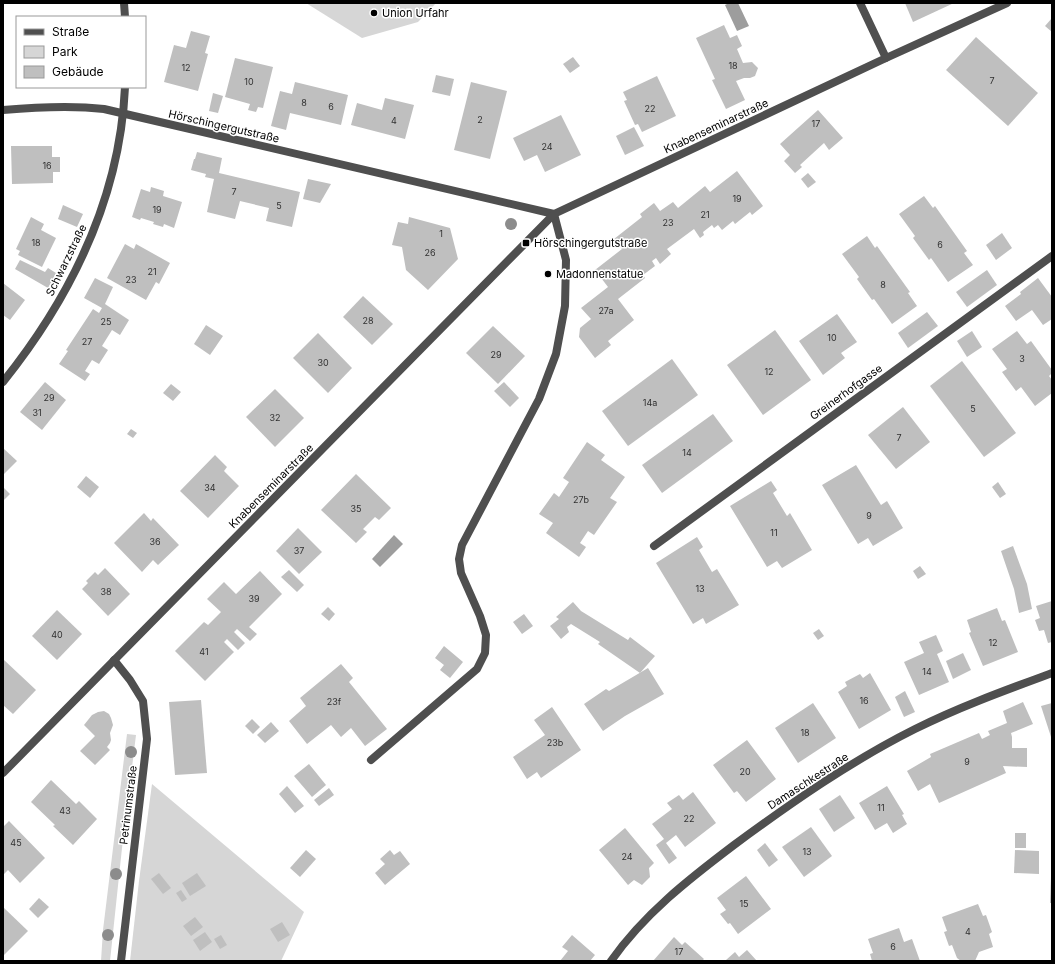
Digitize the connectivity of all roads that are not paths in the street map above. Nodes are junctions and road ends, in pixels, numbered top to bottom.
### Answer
1 (124, 3) edge
2 (860, 3) edge
3 (1007, 3) edge
4 (125, 16) edge
5 (886, 58) junction
6 (125, 88) edge
7 (3, 110) edge
8 (124, 114) junction
9 (554, 214) junction
10 (1052, 256) edge
11 (3, 382) edge
12 (654, 546) dead end
13 (114, 660) junction
14 (1052, 673) edge
15 (371, 760) dead end
16 (3, 772) edge
17 (121, 961) edge
18 (611, 961) edge

1 - 4 street
2 - 5 street
3 - 5 street, Knabenseminarstraße
5 - 9 street, Knabenseminarstraße
6 - 8 street, Schwarzstraße
7 - 8 street, Hörschingergutstraße
8 - 9 street, Hörschingergutstraße
8 - 11 street, Schwarzstraße
9 - 13 street, Knabenseminarstraße
9 - 15 street
10 - 12 street, Greinerhofgasse
13 - 16 street, Knabenseminarstraße
13 - 17 street, Petrinumstraße
14 - 18 street, Damaschkestraße

